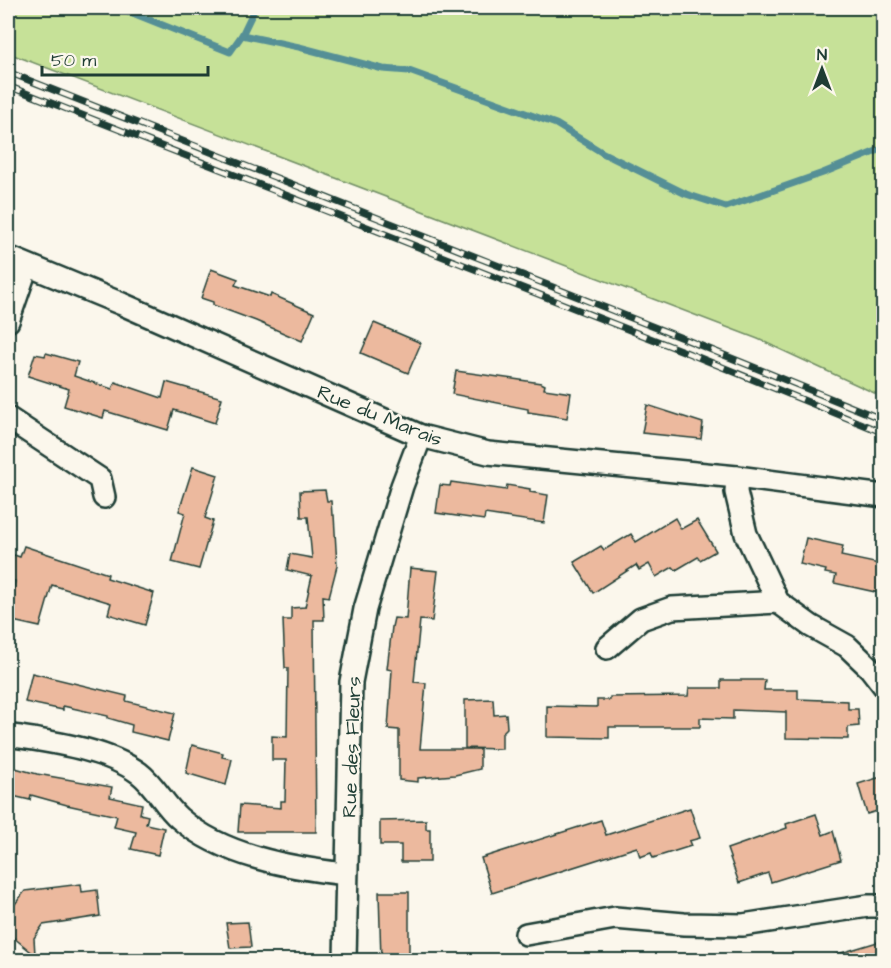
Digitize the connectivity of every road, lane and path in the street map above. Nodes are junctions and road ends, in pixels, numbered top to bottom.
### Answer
1 (8, 257) edge
2 (27, 266) junction
3 (8, 321) edge
4 (8, 418) edge
5 (421, 436) junction
6 (737, 477) junction
7 (884, 496) edge
8 (104, 497) dead end
9 (778, 602) junction
10 (607, 648) dead end
11 (884, 686) edge
12 (8, 735) edge
13 (346, 874) junction
14 (884, 906) edge
15 (526, 934) dead end
16 (345, 960) edge

1 - 2 street, Rue du Marais
2 - 3 street
2 - 5 street, Rue du Marais
4 - 8 street
5 - 6 street, Rue du Marais
5 - 13 street, Rue des Fleurs
6 - 7 street, Rue du Marais
6 - 9 street
9 - 10 street
9 - 11 street
12 - 13 street
13 - 16 street, Rue des Fleurs
14 - 15 street

